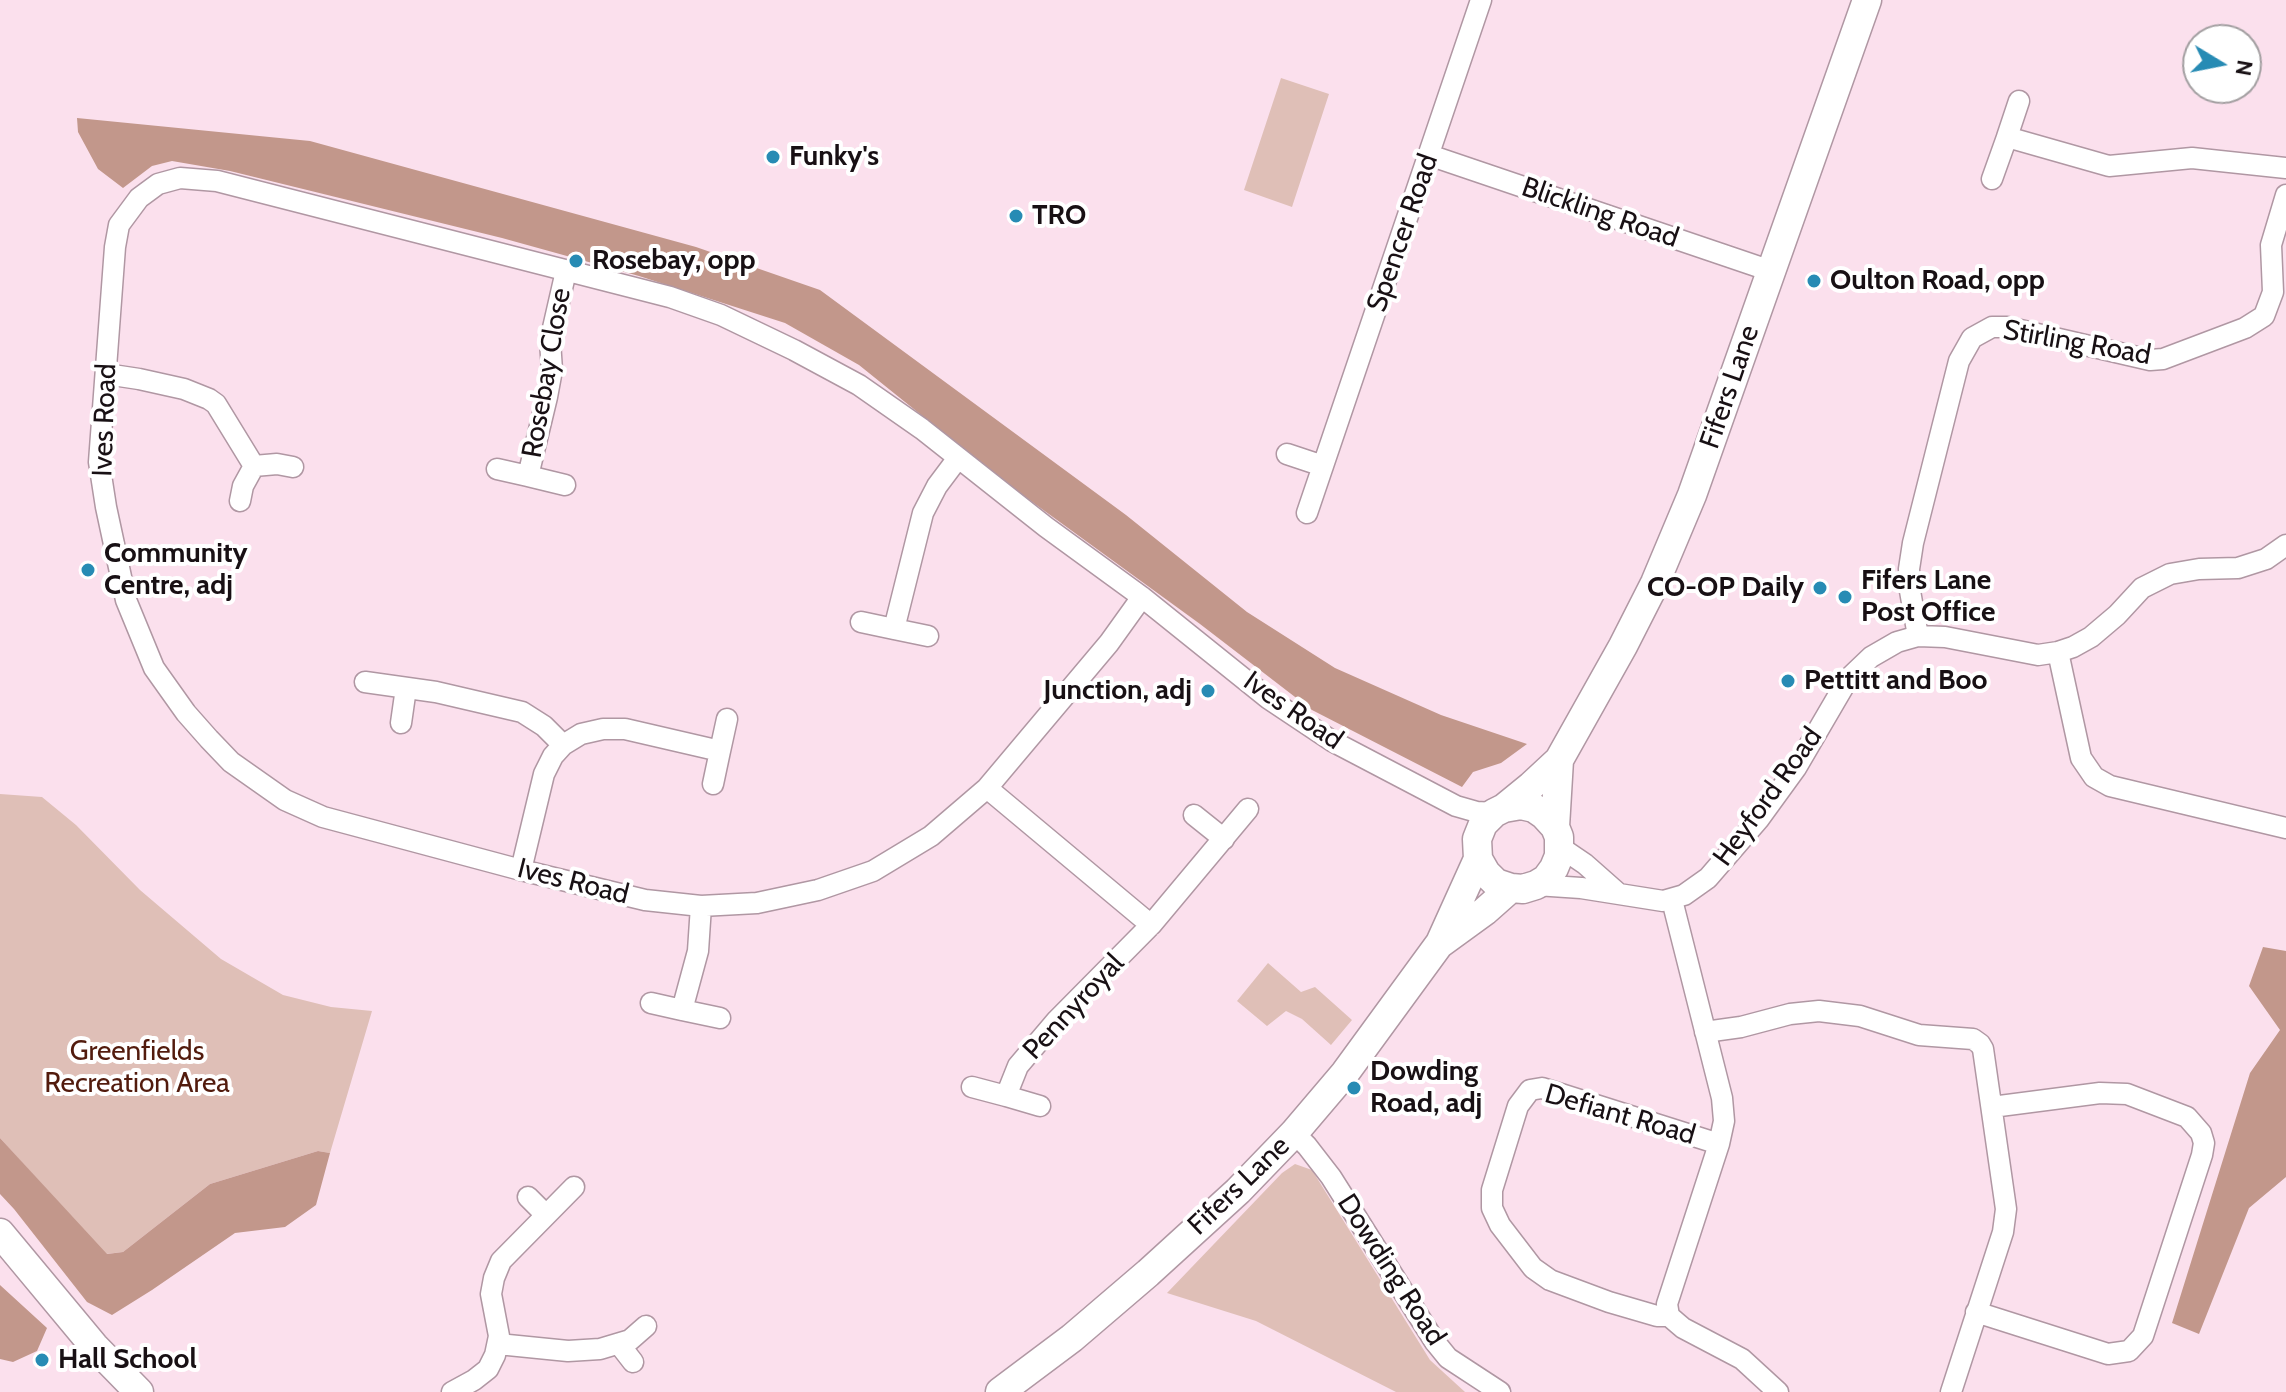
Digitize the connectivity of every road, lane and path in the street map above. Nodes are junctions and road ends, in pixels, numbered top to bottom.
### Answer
1 (1481, 0) edge
2 (1867, 0) edge
3 (2019, 101) dead end
4 (2007, 137) junction
5 (1429, 155) junction
6 (2286, 168) edge
7 (1992, 179) dead end
8 (2286, 195) edge
9 (566, 271) junction
10 (1771, 271) junction
11 (106, 374) junction
12 (1287, 454) dead end
13 (958, 458) junction
14 (254, 466) junction
15 (1323, 466) junction
16 (293, 467) dead end
17 (497, 469) dead end
18 (528, 476) junction
19 (565, 485) dead end
20 (240, 501) dead end
21 (1307, 513) dead end
22 (2286, 545) edge
23 (1142, 597) junction
24 (861, 622) dead end
25 (894, 629) junction
26 (928, 636) dead end
27 (1918, 636) junction
28 (2058, 652) junction
29 (365, 682) dead end
30 (406, 688) junction
31 (727, 719) dead end
32 (401, 723) dead end
33 (563, 745) junction
34 (720, 751) junction
35 (1559, 760) junction
36 (713, 784) dead end
37 (987, 788) junction
38 (1456, 806) junction
39 (1248, 809) dead end
40 (1499, 810) junction
41 (1194, 815) dead end
42 (2286, 828) edge
43 (1558, 837) junction
44 (1224, 839) junction
45 (1478, 849) junction
46 (521, 870) junction
47 (1524, 887) junction
48 (1619, 894) junction
49 (1672, 900) junction
50 (701, 906) junction
51 (1151, 925) junction
52 (1440, 943) junction
53 (651, 1003) dead end
54 (682, 1010) junction
55 (720, 1018) dead end
56 (1705, 1032) junction
57 (972, 1087) dead end
58 (1006, 1096) junction
59 (1040, 1106) dead end
60 (1992, 1107) junction
61 (1294, 1133) junction
62 (1719, 1144) junction
63 (574, 1187) dead end
64 (528, 1197) dead end
65 (546, 1215) junction
66 (0, 1233) edge
67 (1976, 1312) junction
68 (1669, 1316) junction
69 (646, 1326) dead end
70 (498, 1344) junction
71 (619, 1344) junction
72 (633, 1362) dead end
73 (139, 1392) edge
74 (452, 1392) edge
75 (1000, 1392) edge
76 (1500, 1392) edge
77 (1778, 1392) edge
78 (1951, 1392) edge

1 - 5 street, Spencer Road
2 - 10 street, Fifers Lane
3 - 4 street
4 - 6 street
4 - 7 street
5 - 10 street, Blickling Road
5 - 15 street, Spencer Road
8 - 27 street, Stirling Road
9 - 11 street, Ives Road
9 - 13 street, Ives Road
9 - 18 street, Rosebay Close
10 - 35 street, Fifers Lane
11 - 14 street
11 - 46 street, Ives Road
12 - 15 street
13 - 23 street, Ives Road
13 - 25 street
14 - 16 street
14 - 20 street
15 - 21 street, Spencer Road
17 - 18 street, Rosebay Close
18 - 19 street, Rosebay Close
22 - 28 street, Heyford Road
23 - 37 street, Ives Road
23 - 38 street, Ives Road
24 - 25 street
25 - 26 street
27 - 28 street, Heyford Road
27 - 49 street, Heyford Road
28 - 42 street
29 - 30 street
30 - 32 street
30 - 33 street
31 - 34 street
33 - 34 street
33 - 46 street
34 - 36 street
35 - 40 street, Fifers Lane
35 - 43 street, Fifers Lane
37 - 50 street, Ives Road
37 - 51 street
38 - 40 street, Ives Road
38 - 45 street, Ives Road
39 - 44 street, Pennyroyal
40 - 43 street
40 - 45 street, Fifers Lane
41 - 44 street
43 - 47 street, Fifers Lane
43 - 48 street
44 - 51 street, Pennyroyal
45 - 47 street
45 - 52 street, Fifers Lane
46 - 50 street, Ives Road
47 - 48 street
47 - 52 street, Fifers Lane
48 - 49 street
49 - 56 street
50 - 54 street
51 - 58 street, Pennyroyal
52 - 61 street, Fifers Lane
53 - 54 street
54 - 55 street
56 - 60 street
56 - 62 street
57 - 58 street, Pennyroyal
58 - 59 street, Pennyroyal
60 - 67 street
60 - 67 street
61 - 75 street, Fifers Lane
61 - 76 street, Dowding Road
62 - 68 street
62 - 68 street, Defiant Road
63 - 65 street
64 - 65 street
65 - 70 street
66 - 73 street
67 - 78 street
68 - 77 street
69 - 71 street
70 - 71 street
70 - 74 street
71 - 72 street

